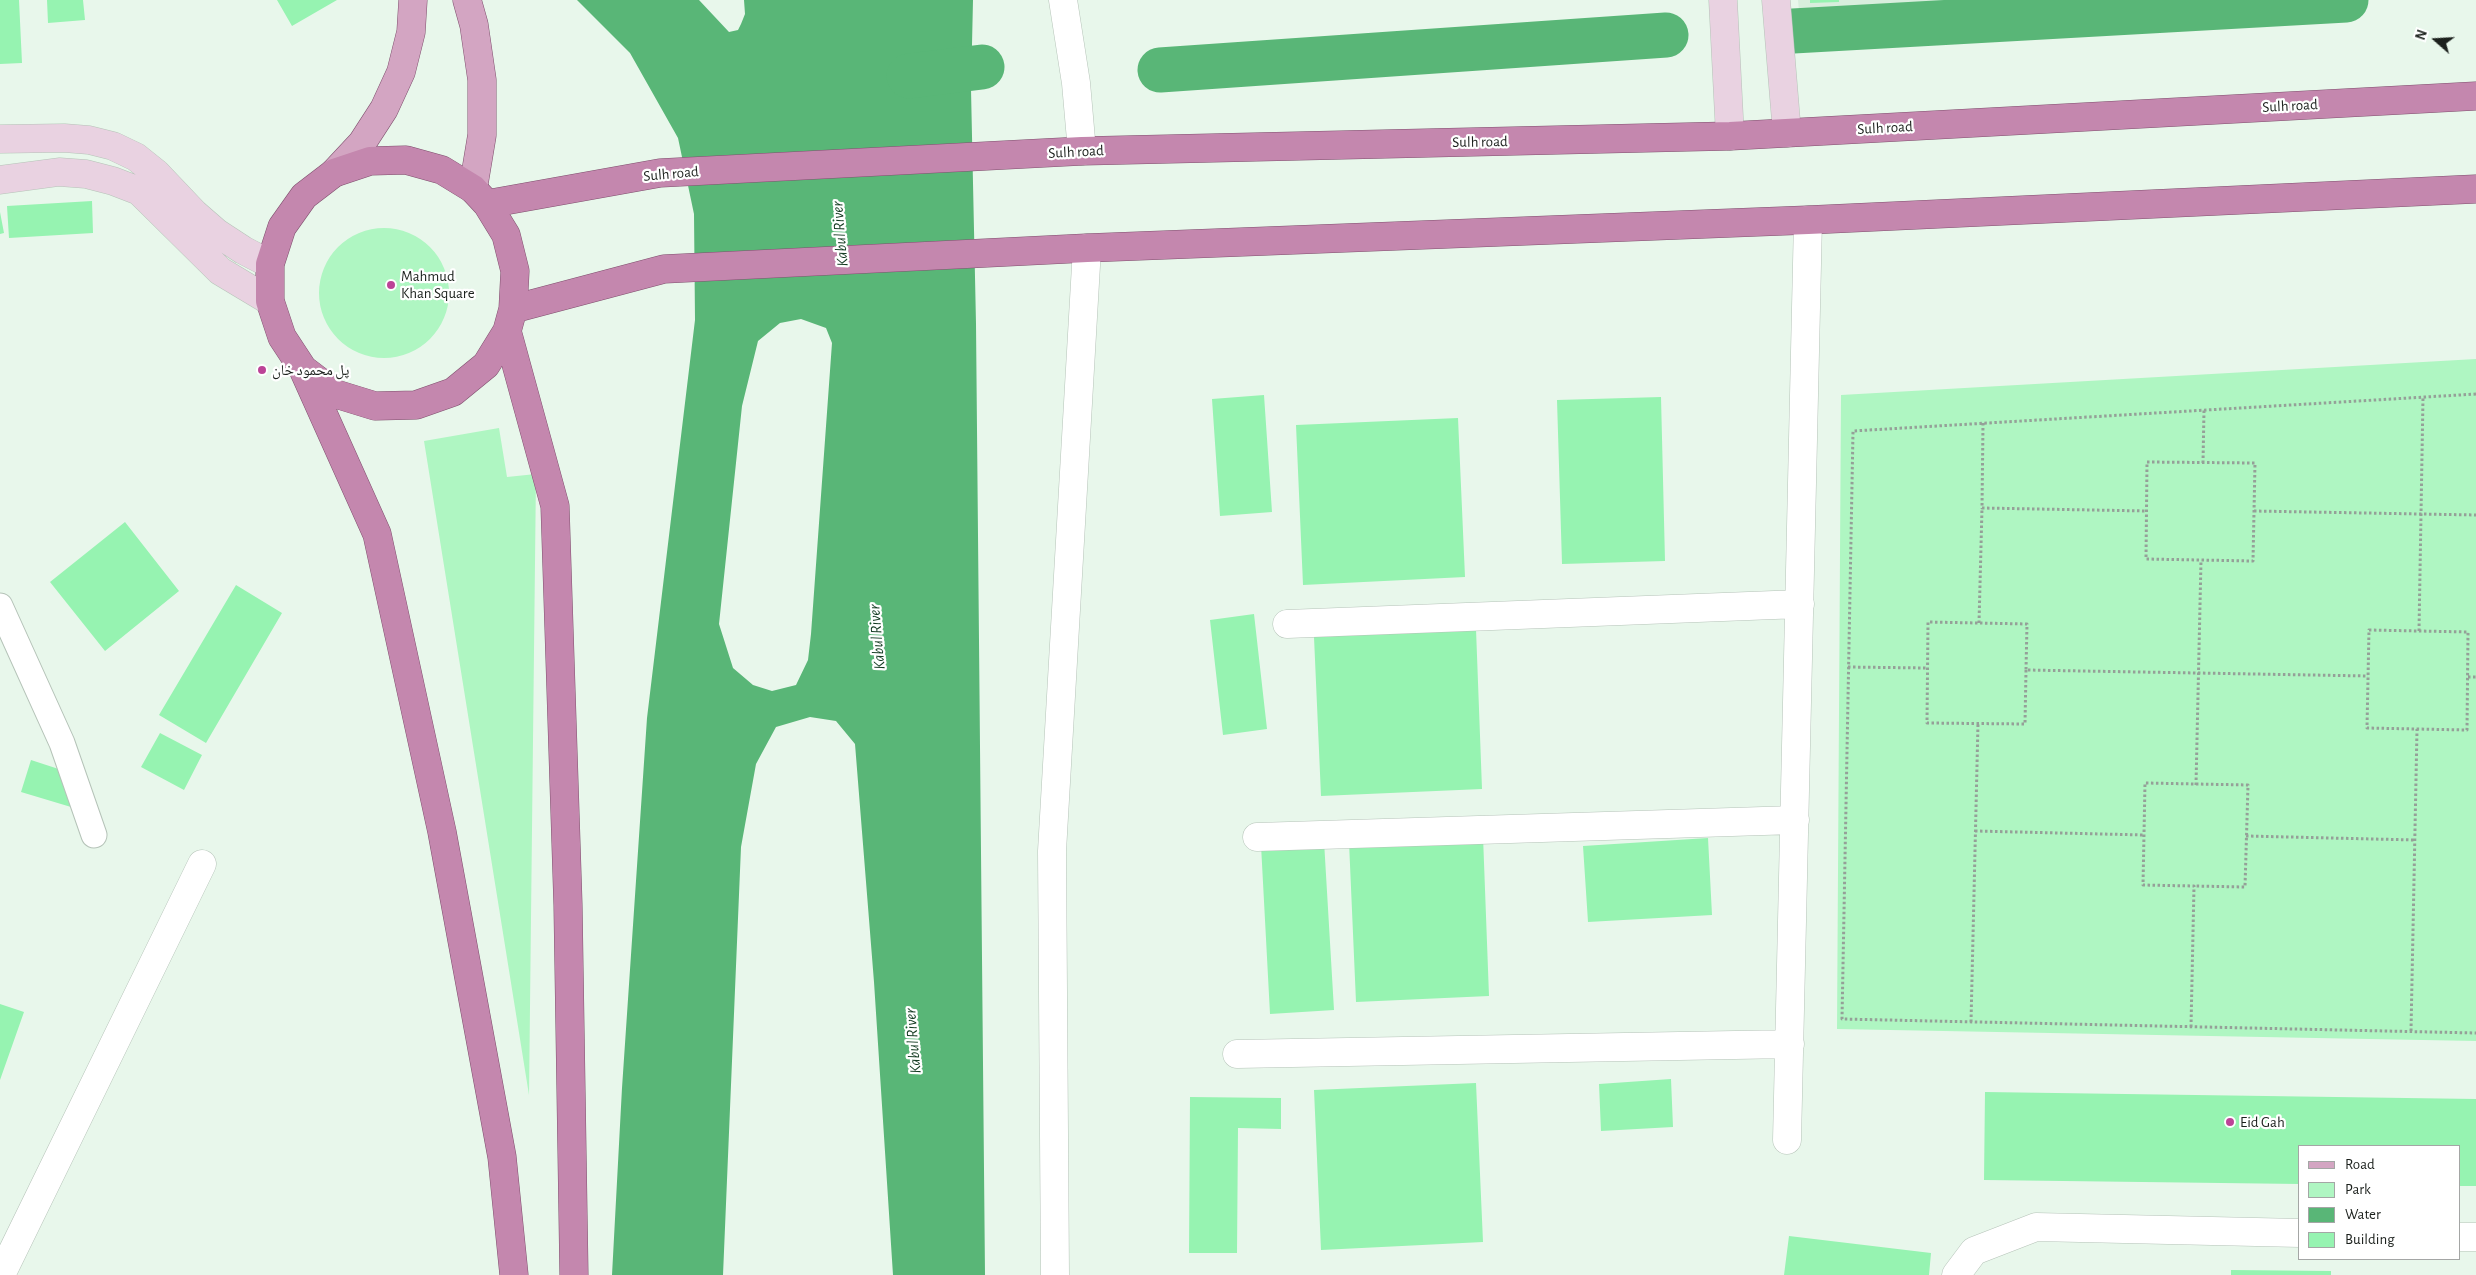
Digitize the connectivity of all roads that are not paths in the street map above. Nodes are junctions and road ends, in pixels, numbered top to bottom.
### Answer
1 (414, 0) edge
2 (467, 0) edge
3 (1064, 0) edge
4 (1723, 0) edge
5 (1776, 0) edge
6 (2476, 96) edge
7 (1787, 133) junction
8 (1730, 136) junction
9 (0, 139) edge
10 (1082, 151) junction
11 (334, 173) junction
12 (0, 180) edge
13 (2476, 188) edge
14 (480, 196) junction
15 (1808, 220) junction
16 (1087, 248) junction
17 (270, 264) junction
18 (270, 301) junction
19 (510, 320) junction
20 (303, 368) junction
21 (1800, 604) junction
22 (0, 606) edge
23 (1287, 624) dead end
24 (1795, 820) junction
25 (94, 835) dead end
26 (1257, 837) dead end
27 (202, 864) dead end
28 (1790, 1044) junction
29 (1237, 1054) dead end
30 (1787, 1140) dead end
31 (2298, 1233) edge
32 (2461, 1237) edge
33 (2476, 1237) edge
34 (1, 1275) edge
35 (514, 1275) edge
36 (574, 1275) edge
37 (1055, 1275) edge
38 (1956, 1275) edge

1 - 11 main road
2 - 14 main road
3 - 10 street
4 - 8 main road
5 - 7 main road
6 - 7 highway, Sulh road
7 - 8 highway, Sulh road
8 - 10 highway, Sulh road
9 - 17 main road
10 - 14 highway, Sulh road
11 - 14 highway
11 - 17 highway
12 - 18 main road
13 - 15 highway
14 - 19 highway
15 - 16 highway
15 - 21 street
16 - 19 highway
16 - 37 street
17 - 18 highway
18 - 20 highway
19 - 20 highway
19 - 36 highway
20 - 35 highway
21 - 23 street
21 - 24 street
22 - 25 lane
24 - 26 street
24 - 28 street
27 - 34 street
28 - 29 street
28 - 30 street
31 - 38 street
32 - 33 street

